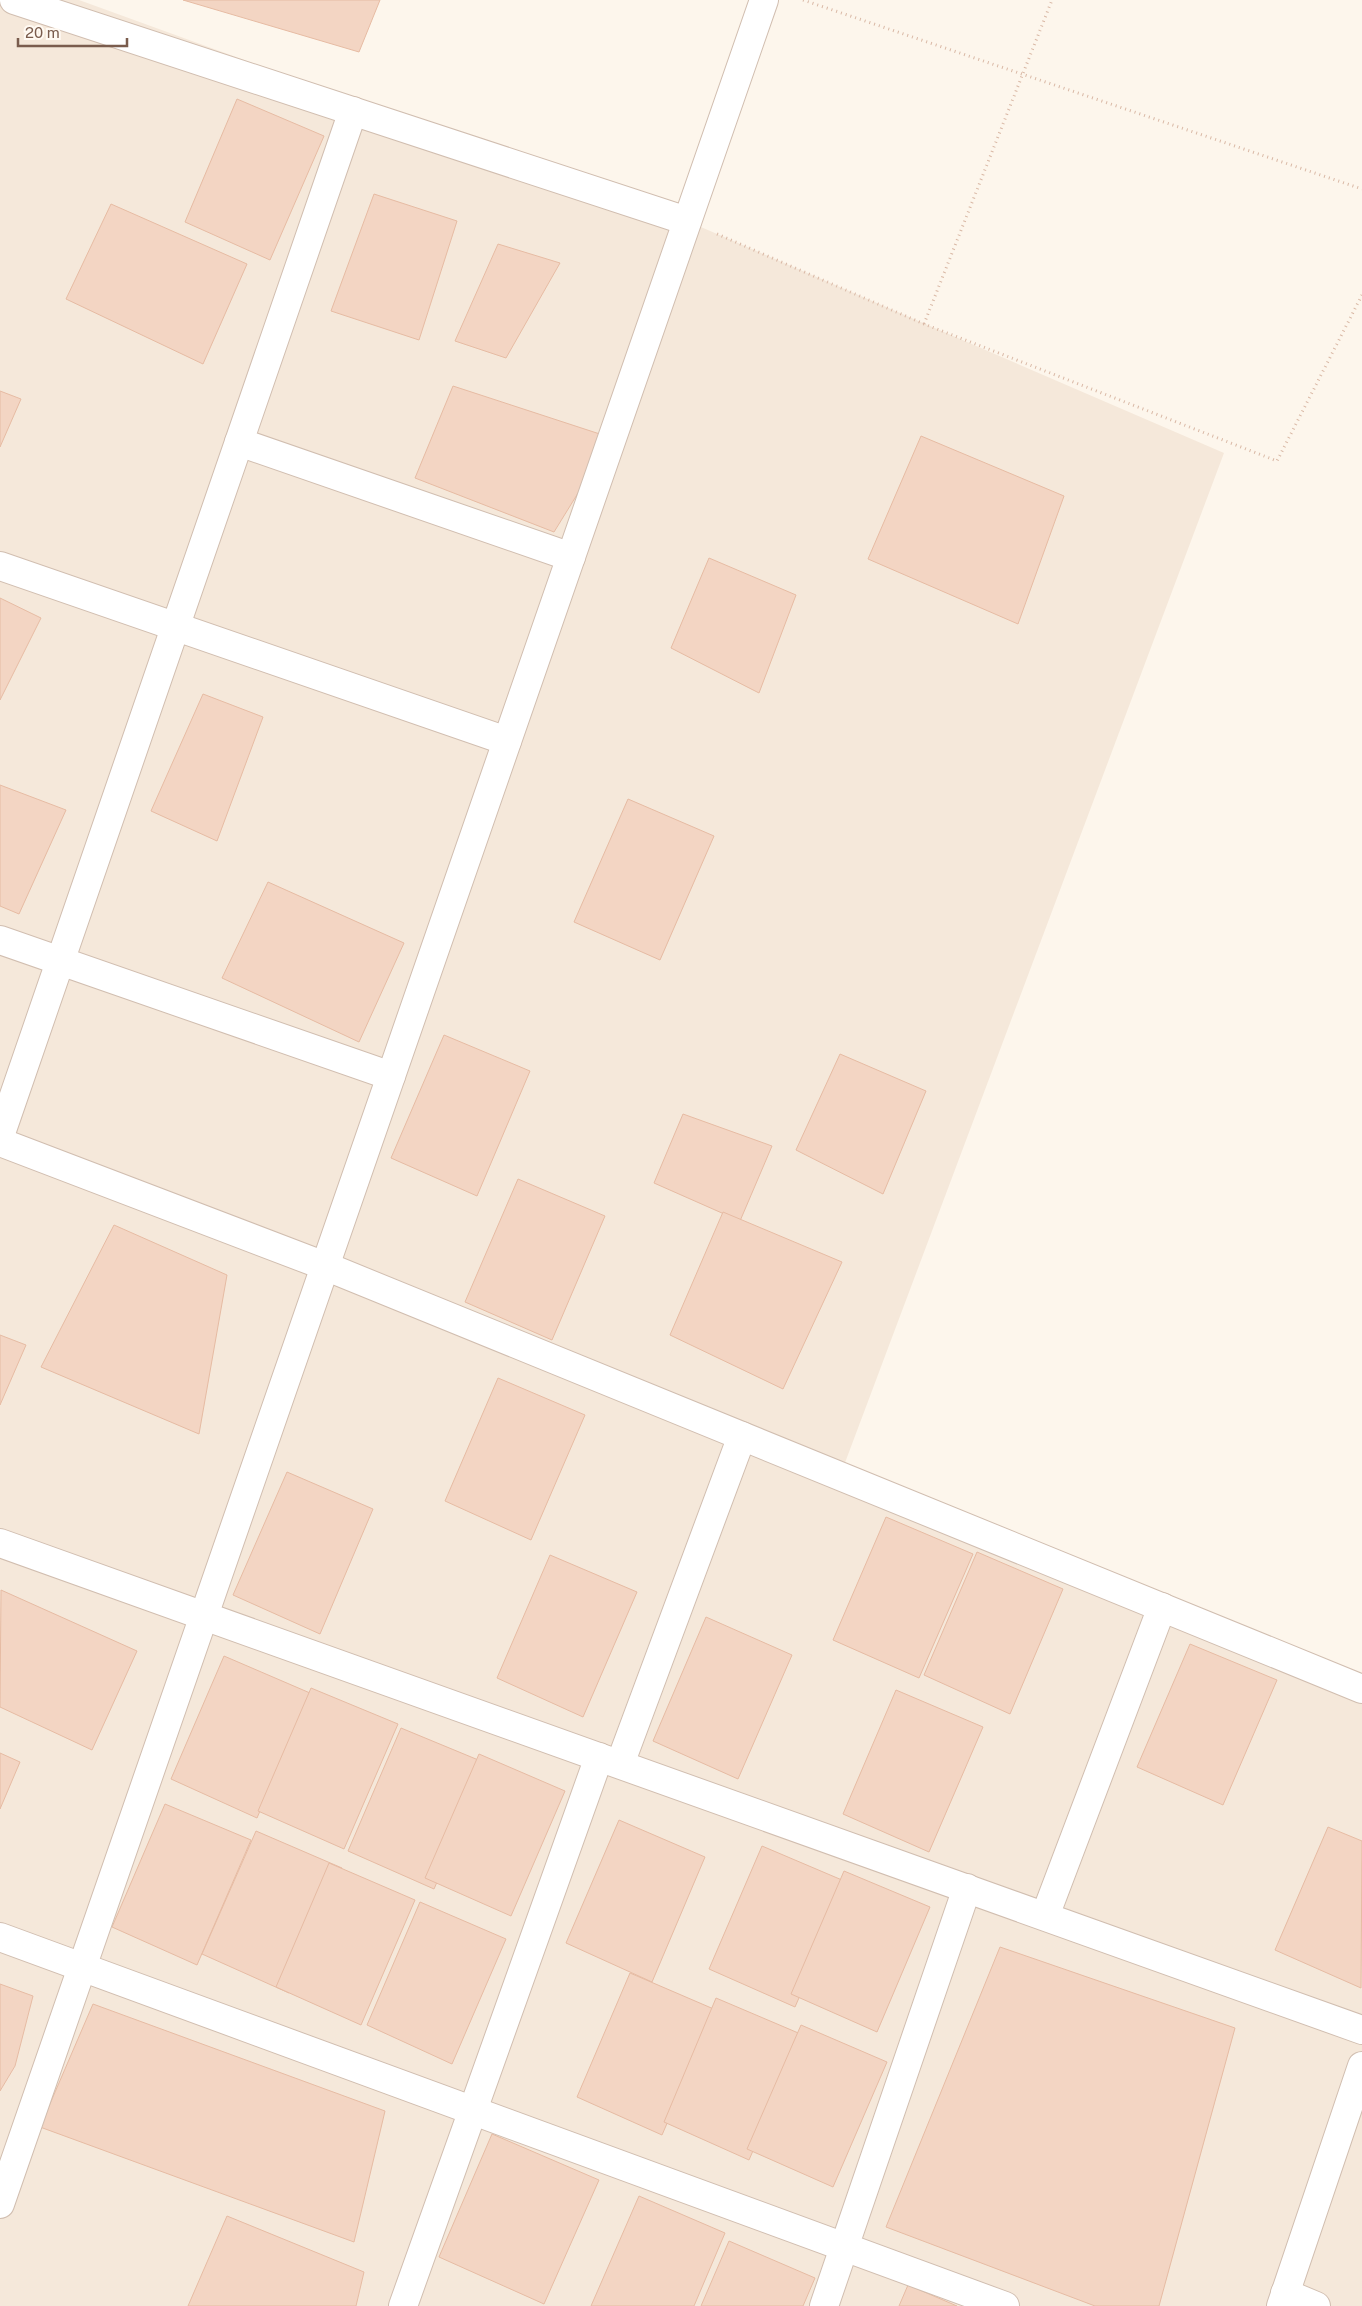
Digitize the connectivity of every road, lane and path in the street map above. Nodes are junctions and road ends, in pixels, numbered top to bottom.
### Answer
1 (14, 0) edge
2 (764, 0) edge
3 (804, 0) edge
4 (1052, 0) edge
5 (1023, 74) junction
6 (353, 111) junction
7 (1362, 189) edge
8 (687, 221) junction
9 (1362, 295) edge
10 (924, 324) junction
11 (239, 442) junction
12 (570, 557) junction
13 (0, 566) edge
14 (176, 626) junction
15 (507, 741) junction
16 (0, 940) edge
17 (60, 961) junction
18 (391, 1076) junction
19 (0, 1136) edge
20 (0, 1142) edge
21 (325, 1266) junction
22 (742, 1436) junction
23 (0, 1543) edge
24 (1162, 1607) junction
25 (204, 1616) junction
26 (1362, 1689) edge
27 (609, 1761) junction
28 (967, 1888) junction
29 (1045, 1916) junction
30 (0, 1937) edge
31 (82, 1966) junction
32 (1362, 2030) edge
33 (1362, 2066) edge
34 (473, 2110) junction
35 (0, 2204) edge
36 (844, 2247) junction
37 (1283, 2300) edge
38 (403, 2306) edge
39 (824, 2306) edge
40 (1005, 2306) edge
41 (1316, 2306) edge

1 - 6 street
2 - 8 street
3 - 5 path
4 - 5 path
5 - 7 path
5 - 10 path
6 - 8 street
6 - 11 street
8 - 10 path
8 - 12 street
9 - 10 path
11 - 12 street
11 - 14 street
12 - 15 street
13 - 14 street
14 - 15 street
14 - 17 street
15 - 18 street
16 - 17 street
17 - 18 street
17 - 19 street
18 - 21 street
20 - 21 street
21 - 22 street
21 - 25 street
22 - 24 street
22 - 27 street
23 - 25 street
24 - 26 street
24 - 29 street
25 - 27 street
25 - 31 street
27 - 28 street
27 - 34 street
28 - 29 street
28 - 36 street
29 - 32 street
30 - 31 street
31 - 34 street
31 - 35 street
33 - 37 street
34 - 36 street
34 - 38 street
36 - 39 street
36 - 40 street
37 - 41 street

